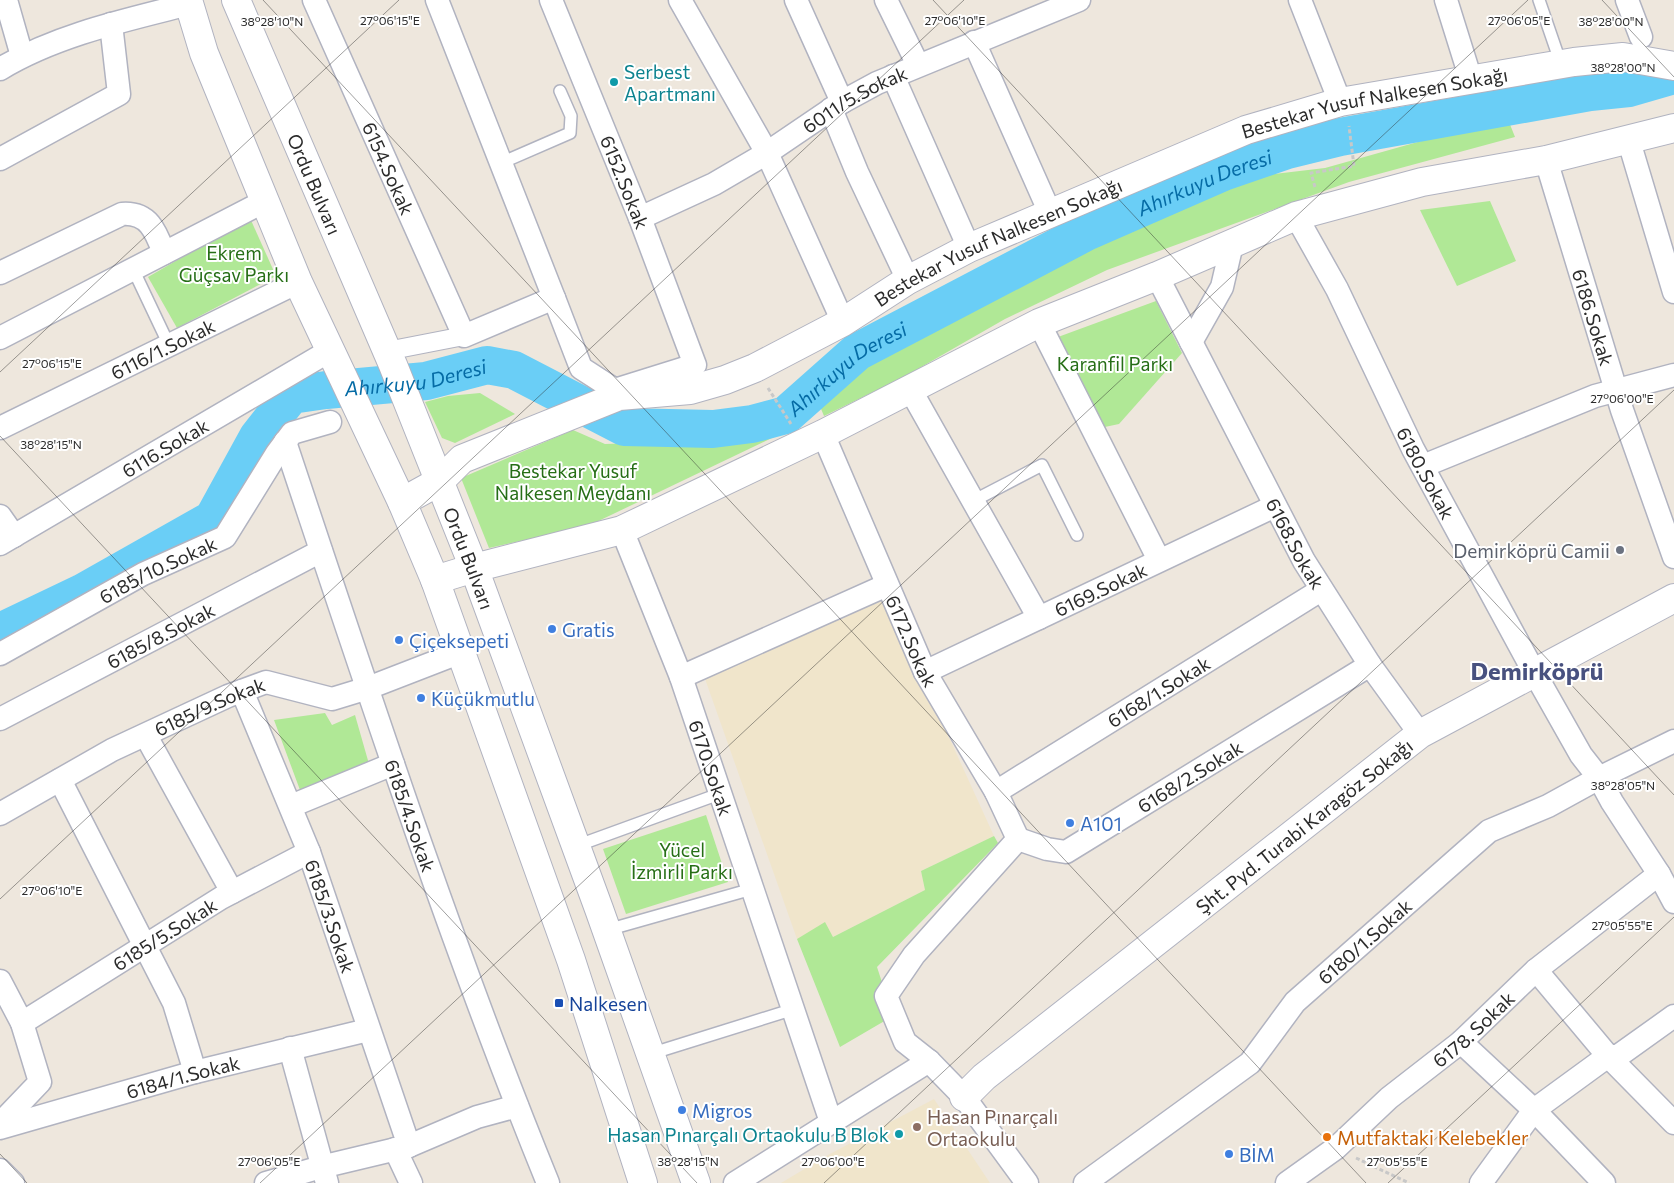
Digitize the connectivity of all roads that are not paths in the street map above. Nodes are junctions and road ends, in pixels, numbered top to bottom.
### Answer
1 (6, 0) edge
2 (314, 0) edge
3 (437, 0) edge
4 (551, 0) edge
5 (680, 0) edge
6 (796, 0) edge
7 (886, 0) edge
8 (1300, 0) edge
9 (1446, 0) edge
10 (1539, 0) edge
11 (1627, 0) edge
12 (1074, 1) edge
13 (189, 2) edge
14 (241, 2) edge
15 (111, 24) junction
16 (1641, 37) dead end
17 (974, 42) junction
18 (22, 56) junction
19 (1561, 64) junction
20 (918, 66) junction
21 (1674, 66) edge
22 (0, 69) edge
23 (893, 76) junction
24 (1471, 80) junction
25 (560, 91) dead end
26 (837, 106) junction
27 (1345, 114) junction
28 (1674, 128) edge
29 (1628, 138) junction
30 (767, 153) junction
31 (0, 159) edge
32 (1546, 160) junction
33 (501, 163) junction
34 (265, 201) junction
35 (1308, 212) junction
36 (1050, 213) junction
37 (640, 218) junction
38 (1232, 244) junction
39 (969, 248) junction
40 (164, 253) junction
41 (133, 269) junction
42 (0, 273) edge
43 (1157, 276) junction
44 (908, 280) junction
45 (298, 282) junction
46 (1674, 292) edge
47 (554, 298) junction
48 (843, 322) junction
49 (1039, 323) junction
50 (464, 336) junction
51 (0, 338) edge
52 (1191, 342) junction
53 (169, 345) junction
54 (330, 350) junction
55 (390, 358) junction
56 (1674, 375) edge
57 (910, 389) junction
58 (1616, 391) junction
59 (330, 422) dead end
60 (0, 428) edge
61 (823, 434) junction
62 (285, 442) junction
63 (1423, 466) junction
64 (440, 481) junction
65 (973, 501) junction
66 (402, 502) junction
67 (1275, 506) junction
68 (0, 516) edge
69 (622, 530) junction
70 (1077, 535) dead end
71 (7, 540) edge
72 (321, 551) junction
73 (1674, 557) edge
74 (1159, 560) junction
75 (474, 568) junction
76 (435, 580) junction
77 (888, 584) junction
78 (1321, 590) junction
79 (1674, 598) edge
80 (1039, 618) junction
81 (461, 652) junction
82 (0, 654) edge
83 (1370, 665) junction
84 (926, 672) junction
85 (1534, 672) junction
86 (681, 677) junction
87 (368, 688) junction
88 (242, 691) junction
89 (0, 719) edge
90 (1420, 734) junction
91 (146, 736) junction
92 (1674, 742) edge
93 (393, 764) junction
94 (1599, 778) junction
95 (60, 780) junction
96 (996, 792) junction
97 (719, 794) junction
98 (291, 806) junction
99 (0, 814) edge
100 (1018, 838) junction
101 (576, 846) junction
102 (309, 852) junction
103 (1659, 874) junction
104 (752, 889) junction
105 (232, 892) junction
106 (1674, 902) edge
107 (607, 930) junction
108 (146, 946) junction
109 (1536, 970) junction
110 (0, 980) edge
111 (794, 1009) junction
112 (1674, 1016) edge
113 (22, 1022) junction
114 (368, 1030) junction
115 (1461, 1042) junction
116 (290, 1048) junction
117 (650, 1054) junction
118 (1608, 1056) junction
119 (929, 1061) junction
120 (195, 1072) junction
121 (964, 1097) junction
122 (517, 1106) junction
123 (1534, 1110) junction
124 (831, 1122) junction
125 (1674, 1123) edge
126 (0, 1126) edge
127 (402, 1147) junction
128 (0, 1170) edge
129 (324, 1175) edge
130 (13, 1183) edge
131 (266, 1183) edge
132 (411, 1183) edge
133 (548, 1183) edge
134 (643, 1183) edge
135 (696, 1183) edge
136 (735, 1183) edge
137 (1028, 1183) edge
138 (1085, 1183) edge
139 (1286, 1183) edge
140 (1481, 1183) edge
141 (1604, 1183) edge

1 - 18 street
2 - 50 street, 6154.Sokak
3 - 33 street
4 - 37 street, 6152.Sokak
5 - 30 street
6 - 26 street
7 - 20 street
8 - 27 street
9 - 24 street
10 - 19 lane
11 - 16 street
12 - 17 street, 6011/5.Sokak
13 - 15 street
13 - 34 main road, Ordu Bulvarı
14 - 55 main road, Ordu Bulvarı
15 - 18 street
15 - 31 street
17 - 20 street, 6011/5.Sokak
17 - 36 street
18 - 22 street
19 - 21 main road, Bestekar Yusuf Nalkesen Sokağı
19 - 24 main road, Bestekar Yusuf Nalkesen Sokağı
20 - 23 street, 6011/5.Sokak
23 - 26 street, 6011/5.Sokak
23 - 39 street
24 - 27 main road, Bestekar Yusuf Nalkesen Sokağı
25 - 33 lane
26 - 30 street, 6011/5.Sokak
26 - 44 street
27 - 36 main road, Bestekar Yusuf Nalkesen Sokağı
28 - 29 main road
29 - 32 main road
29 - 46 street
30 - 37 street, 6011/5.Sokak
30 - 48 street
32 - 35 main road
32 - 58 street, 6186.Sokak
33 - 47 street
34 - 40 street
34 - 45 main road, Ordu Bulvarı
35 - 38 main road
35 - 63 street, 6180.Sokak
36 - 39 main road, Bestekar Yusuf Nalkesen Sokağı
37 - 47 street, 6152.Sokak
38 - 43 main road
38 - 52 street
39 - 44 main road, Bestekar Yusuf Nalkesen Sokağı
40 - 41 street
40 - 42 street
41 - 51 street
41 - 53 lane
43 - 49 main road
43 - 52 street, 6168.Sokak
44 - 48 main road, Bestekar Yusuf Nalkesen Sokağı
45 - 53 street, 6116/1.Sokak
45 - 54 main road, Ordu Bulvarı
47 - 50 street
48 - 64 main road, Bestekar Yusuf Nalkesen Sokağı
49 - 57 main road
49 - 74 street
50 - 55 street
52 - 67 street, 6168.Sokak
53 - 60 street, 6116/1.Sokak
54 - 66 main road, Ordu Bulvarı
54 - 71 street, 6116.Sokak
55 - 64 main road, Ordu Bulvarı
56 - 58 street
57 - 61 main road
57 - 65 street
58 - 63 street
58 - 73 street, 6186.Sokak
59 - 62 street, 6185/10.Sokak
61 - 69 main road
61 - 77 street, 6172.Sokak
62 - 72 street, 6185/4.Sokak
62 - 82 street, 6185/10.Sokak
63 - 85 street, 6180.Sokak
64 - 66 main road, Bestekar Yusuf Nalkesen Sokağı
64 - 75 main road, Ordu Bulvarı
65 - 70 lane
65 - 80 street
66 - 76 main road, Ordu Bulvarı
67 - 74 street, 6169.Sokak
67 - 78 street, 6168.Sokak
68 - 71 street
69 - 75 main road
69 - 86 street, 6170.Sokak
72 - 87 street, 6185/4.Sokak
72 - 89 street, 6185/8.Sokak
74 - 80 street, 6169.Sokak
75 - 76 main road
75 - 101 main road, Ordu Bulvarı
76 - 81 main road, Ordu Bulvarı
77 - 84 street, 6172.Sokak
77 - 86 street
78 - 83 street, 6168.Sokak
78 - 96 street, 6168/1.Sokak
79 - 85 main road, Şht. Pyd. Turabi Karagöz Sokağı
80 - 84 street, 6169.Sokak
81 - 87 street, 6185/9.Sokak
81 - 134 main road, Ordu Bulvarı
83 - 90 street, 6168.Sokak
83 - 100 street, 6168/2.Sokak
84 - 96 street, 6172.Sokak
85 - 90 main road, Şht. Pyd. Turabi Karagöz Sokağı
85 - 94 street, 6180.Sokak
86 - 97 street, 6170.Sokak
87 - 88 street, 6185/9.Sokak
87 - 93 street, 6185/4.Sokak
88 - 91 street, 6185/9.Sokak
88 - 98 street, 6185/3.Sokak
90 - 121 main road, Şht. Pyd. Turabi Karagöz Sokağı
91 - 95 street, 6185/9.Sokak
91 - 105 street
92 - 94 street, 6180/1.Sokak
93 - 98 street
93 - 122 street, 6185/4.Sokak
94 - 103 street, 6180.Sokak
94 - 138 street, 6180/1.Sokak
95 - 99 street, 6185/9.Sokak
95 - 108 street
96 - 100 street, 6172.Sokak
97 - 101 lane
97 - 104 street, 6170.Sokak
98 - 102 street, 6185/3.Sokak
100 - 119 street
101 - 107 main road, Ordu Bulvarı
102 - 105 street, 6185/5.Sokak
102 - 114 street, 6185/3.Sokak
103 - 106 street, 6180.Sokak
103 - 109 street, 6178. Sokak
104 - 107 lane
104 - 111 street, 6170.Sokak
105 - 108 street, 6185/5.Sokak
107 - 117 main road, Ordu Bulvarı
108 - 113 street, 6185/5.Sokak
108 - 120 street
109 - 115 street, 6178. Sokak
109 - 118 street
110 - 113 street
111 - 117 lane
111 - 124 street, 6170.Sokak
112 - 118 street
113 - 126 street
114 - 116 street, 6184/1.Sokak
114 - 127 street, 6185/3.Sokak
115 - 123 street
115 - 139 street, 6178. Sokak
116 - 120 street, 6184/1.Sokak
116 - 129 street
117 - 135 main road, Ordu Bulvarı
118 - 123 street
118 - 125 street
119 - 121 street
119 - 124 street
120 - 126 street, 6184/1.Sokak
121 - 137 street
122 - 127 street
122 - 133 street, 6185/4.Sokak
123 - 140 street
123 - 141 street
124 - 136 street
127 - 129 street
127 - 132 street, 6185/3.Sokak
128 - 130 street
129 - 131 street

